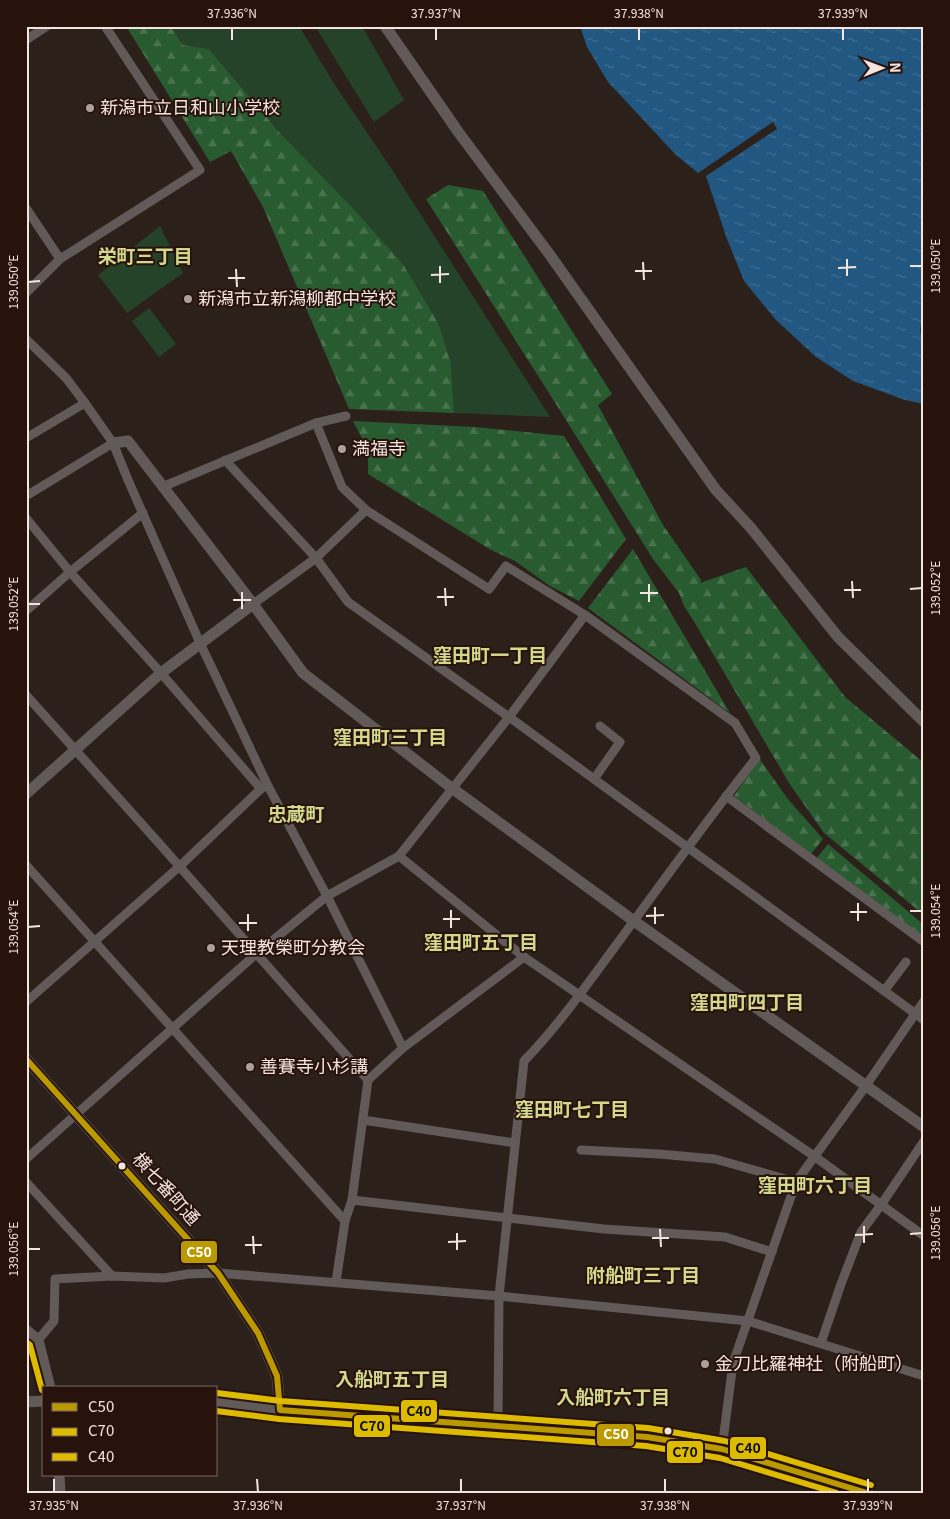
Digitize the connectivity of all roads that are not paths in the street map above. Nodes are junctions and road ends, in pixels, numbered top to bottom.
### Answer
1 (47, 26) edge
2 (105, 26) edge
3 (385, 26) edge
4 (26, 40) edge
5 (26, 208) edge
6 (60, 259) junction
7 (26, 293) edge
8 (26, 339) edge
9 (85, 402) junction
10 (346, 416) dead end
11 (316, 423) junction
12 (26, 438) edge
13 (113, 442) junction
14 (225, 460) junction
15 (162, 487) junction
16 (26, 496) edge
17 (366, 510) junction
18 (143, 513) junction
19 (26, 518) edge
20 (316, 558) junction
21 (70, 572) junction
22 (253, 604) junction
23 (26, 611) edge
24 (585, 615) junction
25 (200, 643) junction
26 (161, 674) junction
27 (26, 695) edge
28 (509, 717) junction
29 (924, 722) edge
30 (600, 726) dead end
31 (75, 750) junction
32 (594, 779) junction
33 (264, 786) junction
34 (452, 788) junction
35 (26, 794) edge
36 (726, 796) junction
37 (688, 848) junction
38 (399, 856) junction
39 (26, 865) edge
40 (180, 866) junction
41 (327, 896) junction
42 (634, 921) junction
43 (95, 942) junction
44 (924, 942) edge
45 (256, 954) junction
46 (524, 957) junction
47 (906, 962) dead end
48 (884, 991) junction
49 (579, 995) junction
50 (924, 1001) edge
51 (26, 1002) edge
52 (914, 1013) junction
53 (924, 1020) edge
54 (172, 1029) junction
55 (404, 1048) junction
56 (26, 1059) edge
57 (368, 1080) junction
58 (865, 1087) junction
59 (76, 1115) junction
60 (363, 1120) junction
61 (924, 1127) edge
62 (924, 1140) edge
63 (515, 1143) junction
64 (581, 1150) dead end
65 (814, 1156) junction
66 (26, 1159) edge
67 (26, 1182) edge
68 (796, 1182) junction
69 (352, 1200) junction
70 (881, 1205) junction
71 (508, 1218) junction
72 (345, 1221) junction
73 (924, 1236) edge
74 (772, 1252) junction
75 (218, 1273) junction
76 (112, 1276) junction
77 (336, 1282) junction
78 (499, 1296) junction
79 (748, 1320) junction
80 (26, 1330) edge
81 (38, 1340) junction
82 (821, 1343) junction
83 (924, 1376) edge
84 (50, 1386) edge
85 (42, 1401) edge
86 (26, 1402) edge
87 (218, 1402) edge
88 (280, 1410) junction
89 (498, 1426) junction
90 (722, 1448) junction
91 (58, 1476) edge
92 (60, 1493) edge
93 (868, 1493) edge

1 - 4 street
2 - 6 street
3 - 29 street
5 - 6 street
6 - 7 street
8 - 9 street
9 - 12 street
9 - 13 street
10 - 11 street
11 - 14 street
11 - 17 street
13 - 15 street
13 - 16 street
13 - 18 street
14 - 15 street
14 - 20 street
15 - 22 street
17 - 20 street
17 - 24 street
18 - 21 street
18 - 25 street
19 - 21 street
20 - 22 street
20 - 28 street
21 - 23 street
21 - 26 street
22 - 25 street
22 - 34 street
24 - 28 street
24 - 36 street
25 - 26 street
25 - 33 street
26 - 31 street
26 - 33 street
27 - 31 street
28 - 32 street
28 - 34 street
30 - 32 street
31 - 35 street
31 - 40 street
32 - 37 street
33 - 40 street
33 - 41 street
34 - 38 street
34 - 42 street
36 - 37 street
36 - 44 street
37 - 42 street
37 - 48 street
38 - 41 street
38 - 46 street
39 - 43 street
40 - 43 street
40 - 45 street
41 - 45 street
41 - 55 street
42 - 49 street
42 - 58 street
43 - 51 street
43 - 54 street
45 - 54 street
45 - 57 street
46 - 49 street
46 - 55 street
47 - 48 street
48 - 52 street
49 - 63 street
49 - 65 street
50 - 52 street
52 - 53 street
52 - 58 street
54 - 59 street
54 - 72 street
55 - 57 street
56 - 59 street, 横七番町通
57 - 60 street
58 - 61 street
58 - 65 street
59 - 66 street
59 - 75 street, 横七番町通
60 - 63 street
60 - 69 street
62 - 70 street
63 - 71 street
64 - 68 street
65 - 68 street
65 - 70 street
67 - 76 street
68 - 74 street
69 - 71 street
69 - 72 street
70 - 73 street
70 - 82 street
71 - 74 street
71 - 78 street
72 - 77 street
74 - 79 street
75 - 76 street
75 - 77 street
75 - 88 street, 横七番町通
76 - 81 street
77 - 78 street
78 - 79 street
78 - 89 street
79 - 82 street
79 - 90 street
80 - 81 street
81 - 84 street
82 - 83 street
85 - 86 street
87 - 88 street
88 - 89 street
89 - 90 street
90 - 93 street
91 - 92 street

